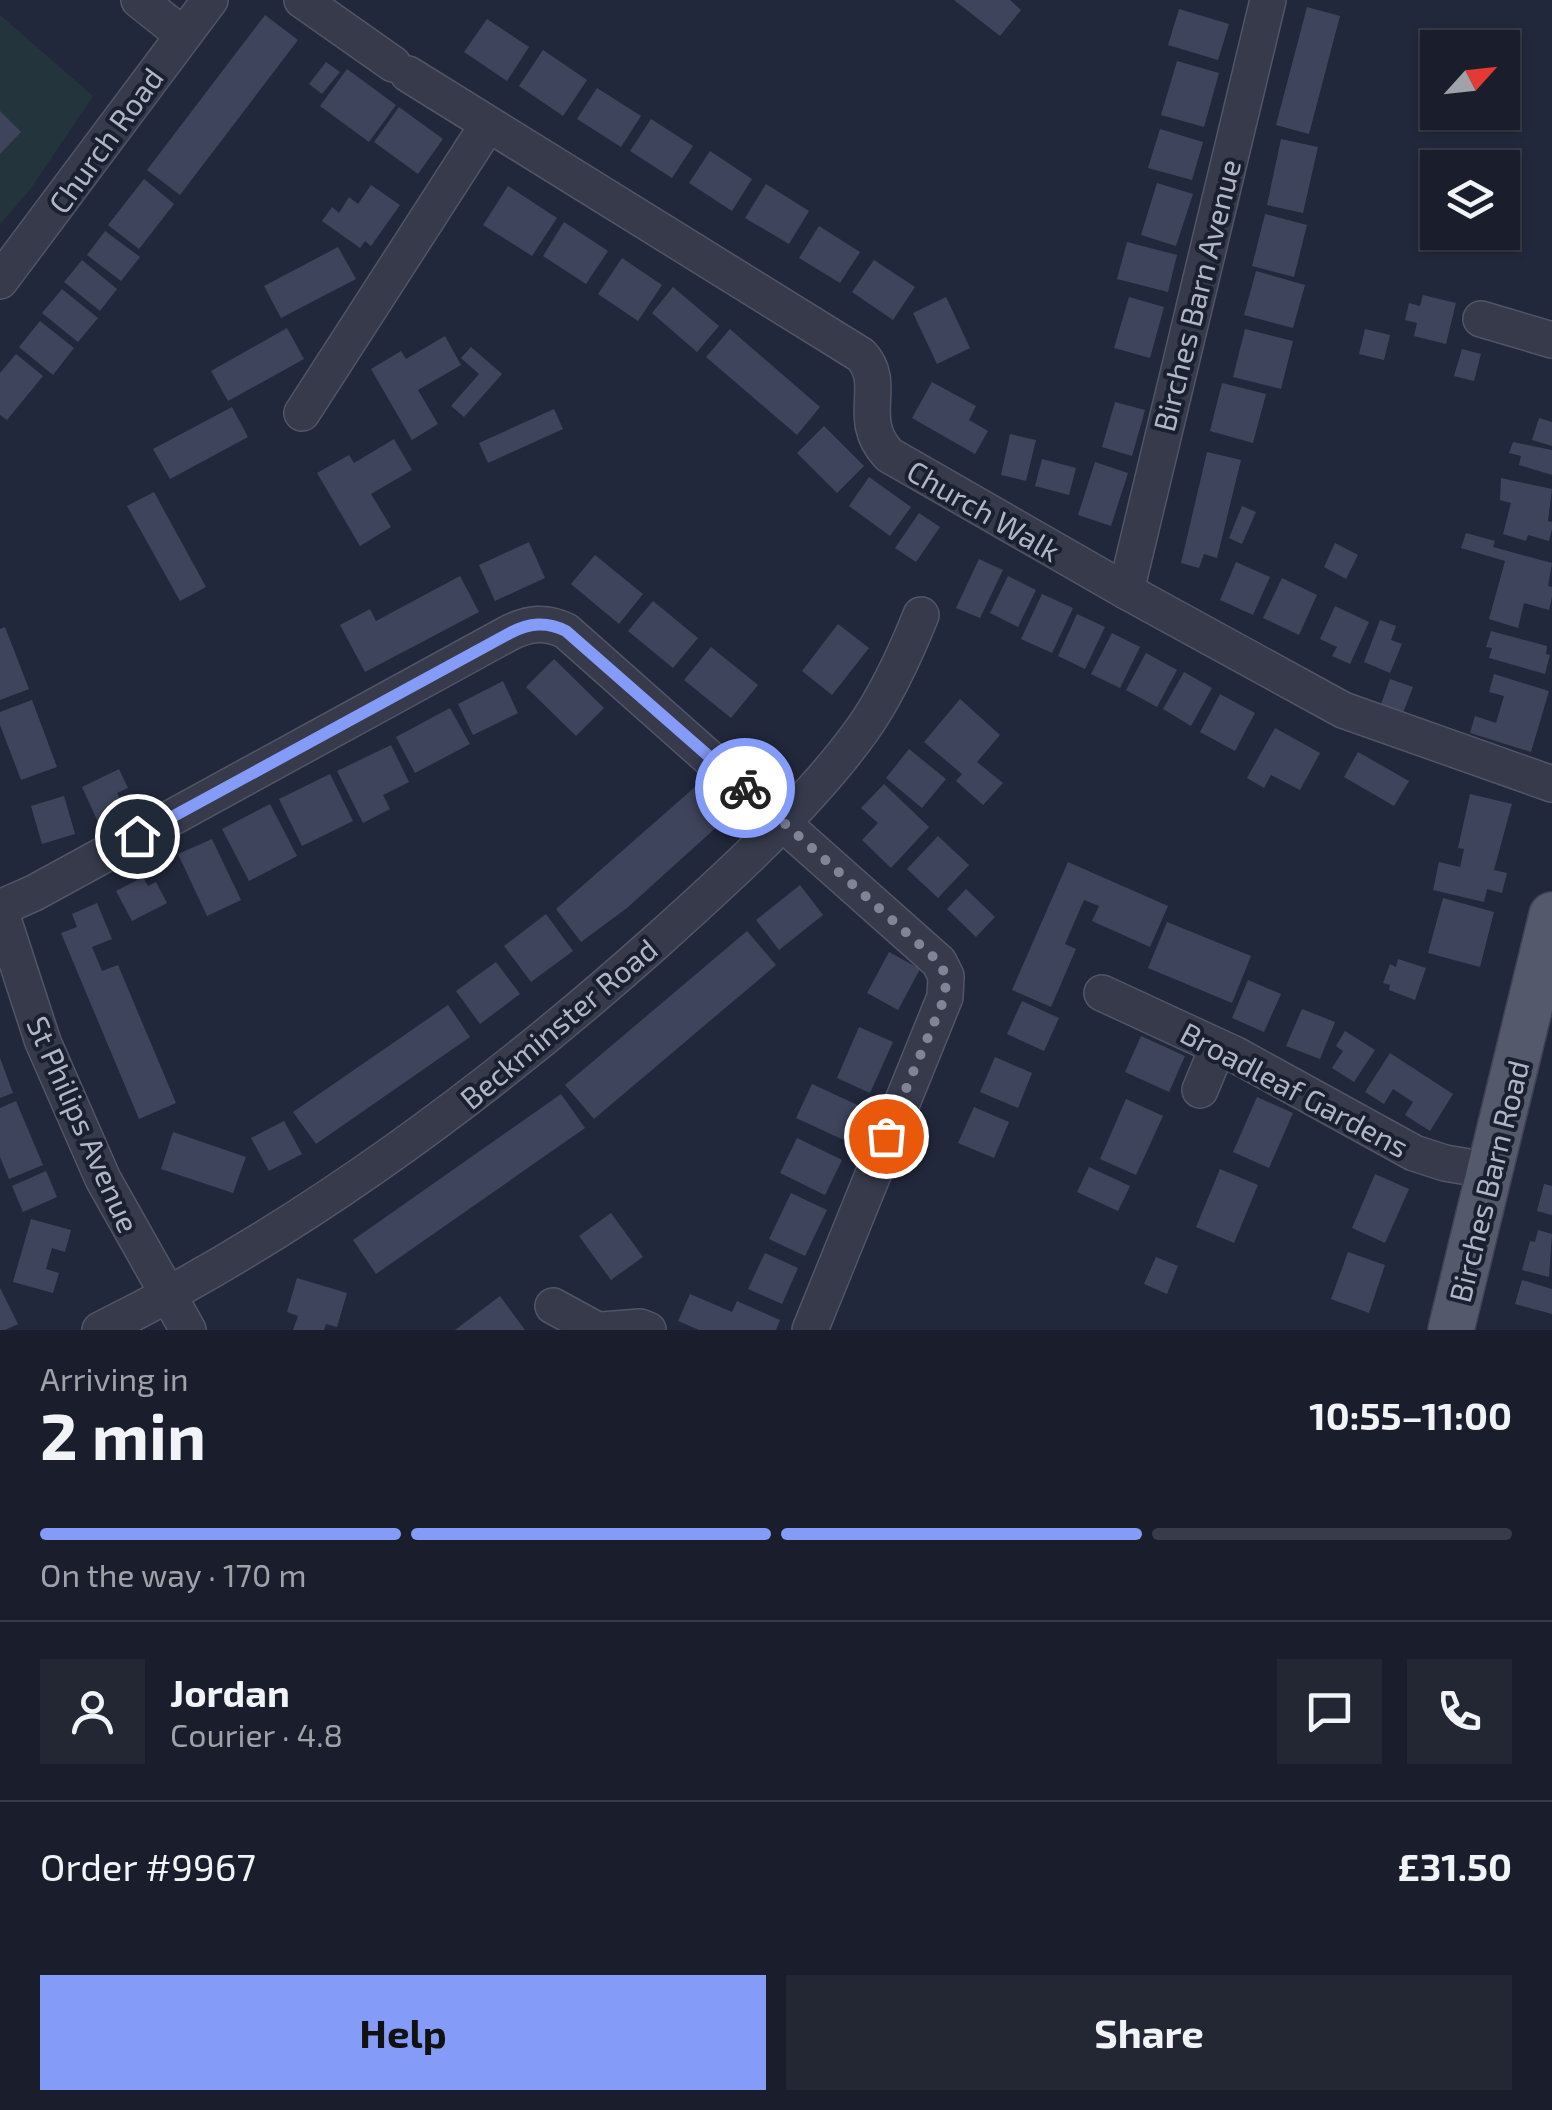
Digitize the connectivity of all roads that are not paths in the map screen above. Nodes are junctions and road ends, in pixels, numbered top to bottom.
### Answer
1 (139, 0) edge
2 (210, 0) edge
3 (302, 0) edge
4 (1268, 0) edge
5 (183, 35) junction
6 (487, 126) junction
7 (0, 281) edge
8 (1481, 319) dead end
9 (1552, 340) edge
10 (295, 419) dead end
11 (1126, 591) junction
12 (921, 616) dead end
13 (1552, 784) edge
14 (782, 822) junction
15 (0, 909) edge
16 (1552, 915) edge
17 (1102, 992) dead end
18 (1218, 1049) junction
19 (1200, 1090) dead end
20 (1492, 1171) junction
21 (168, 1296) junction
22 (553, 1306) dead end
23 (100, 1330) edge
24 (188, 1330) edge
25 (600, 1330) edge
26 (648, 1330) edge
27 (810, 1330) edge
28 (1451, 1330) edge

1 - 5 street
2 - 5 street, Church Road
3 - 6 street, Church Walk
4 - 11 street, Birches Barn Avenue
5 - 7 street, Church Road
6 - 10 street
6 - 11 street, Church Walk
8 - 9 street
11 - 13 street, Church Walk
12 - 14 street, Beckminster Road
14 - 15 street
14 - 21 street, Beckminster Road
14 - 27 street
15 - 21 street, St Philips Avenue
16 - 20 main road, Birches Barn Road
17 - 18 street, Broadleaf Gardens
18 - 19 street
18 - 20 street, Broadleaf Gardens
20 - 28 main road, Birches Barn Road
21 - 23 street, Beckminster Road
21 - 24 street, St Philips Avenue
22 - 25 street
25 - 26 street

